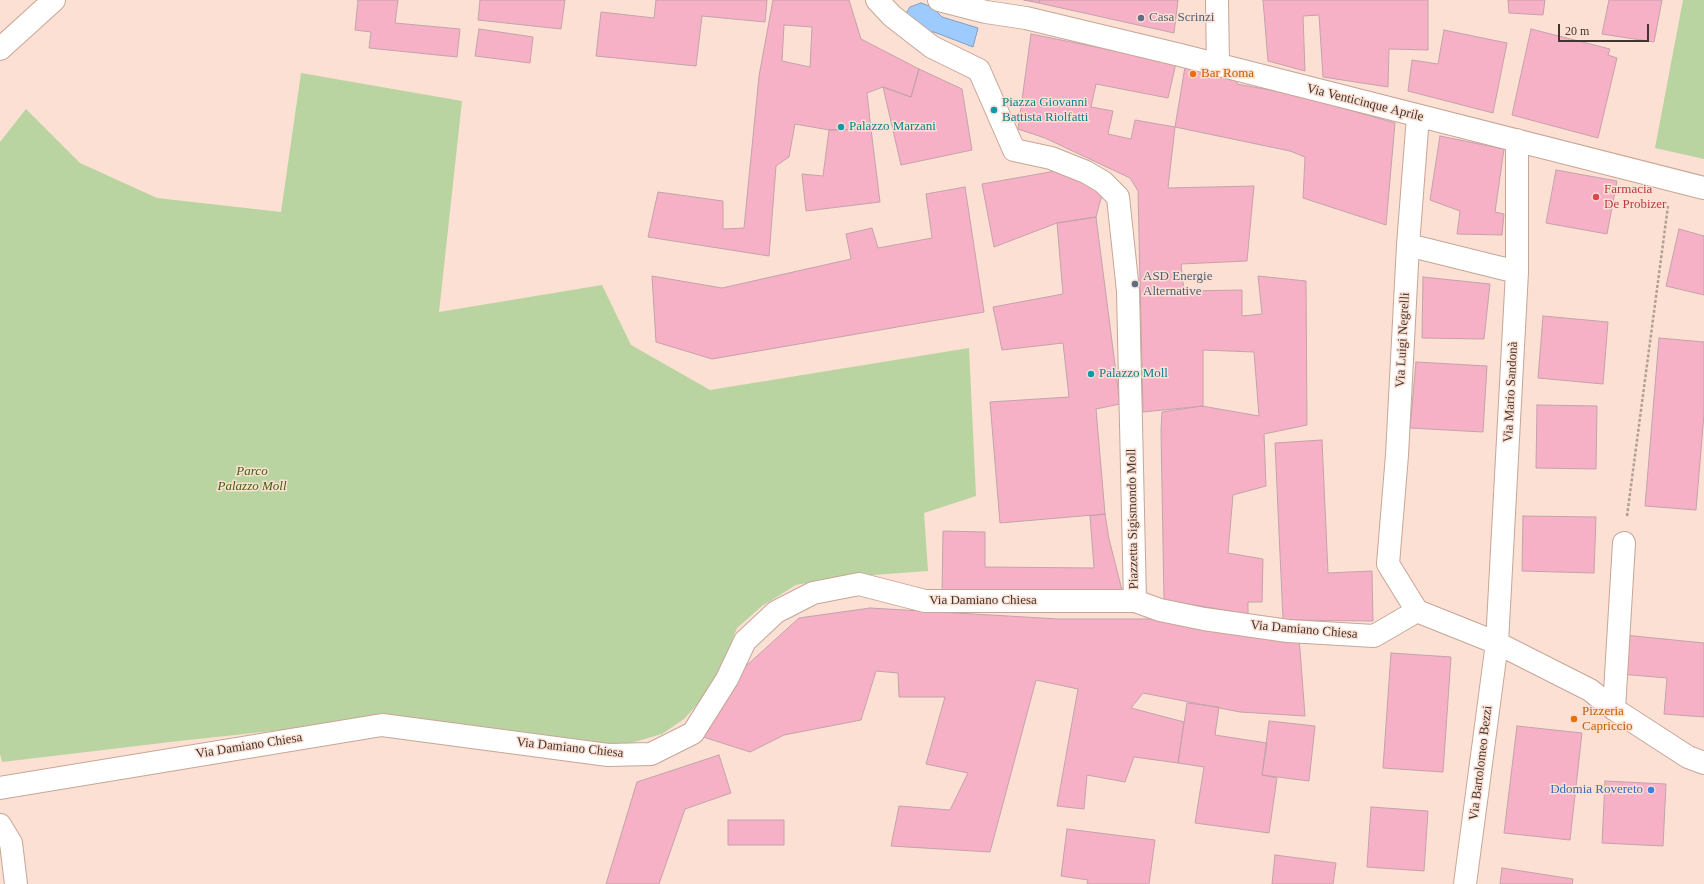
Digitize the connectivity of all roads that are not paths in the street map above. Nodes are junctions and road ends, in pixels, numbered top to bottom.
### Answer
1 (54, 0) edge
2 (878, 0) edge
3 (939, 0) edge
4 (1217, 0) edge
5 (0, 49) edge
6 (1218, 65) junction
7 (1418, 116) junction
8 (1517, 140) junction
9 (1704, 188) edge
10 (1408, 245) junction
11 (1517, 272) junction
12 (1624, 543) road end
13 (1135, 601) junction
14 (1417, 612) junction
15 (1497, 643) junction
16 (1614, 709) junction
17 (1704, 763) edge
18 (0, 788) edge
19 (0, 825) edge
20 (16, 884) edge
21 (1465, 884) edge

1 - 5 street
2 - 13 street, Piazzetta Sigismondo Moll
3 - 6 street, Via Venticinque Aprile
4 - 6 street
6 - 7 street, Via Venticinque Aprile
7 - 8 street, Via Venticinque Aprile
7 - 10 street, Via Luigi Negrelli
8 - 9 street, Via Venticinque Aprile
8 - 11 street, Via Mario Sandonà
10 - 11 street
10 - 14 street, Via Luigi Negrelli
11 - 15 street, Via Mario Sandonà
12 - 16 street
13 - 14 street, Via Damiano Chiesa
13 - 18 street, Via Damiano Chiesa
14 - 15 street
15 - 16 street
15 - 21 street, Via Bartolomeo Bezzi
16 - 17 street
19 - 20 street

